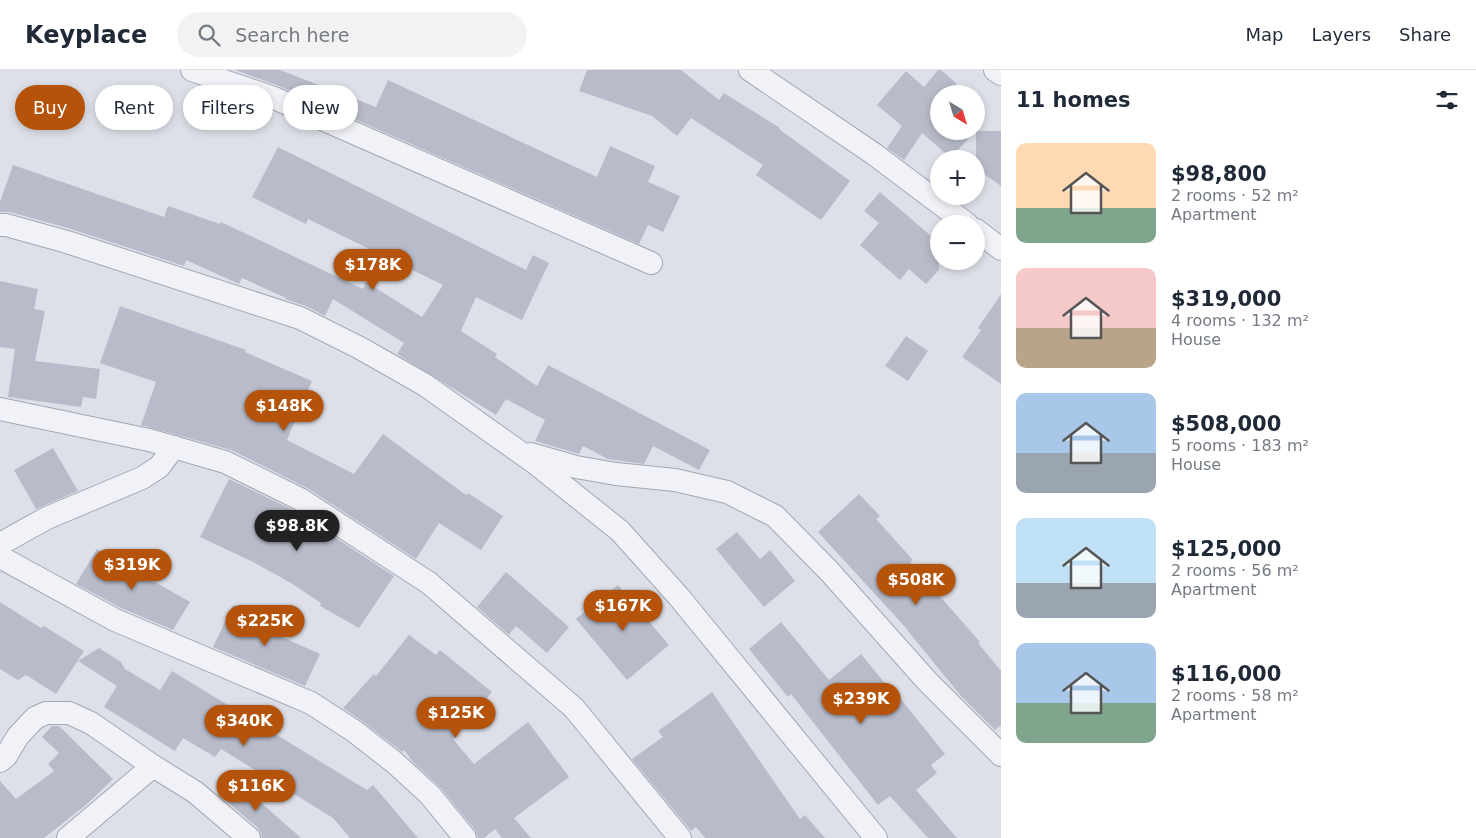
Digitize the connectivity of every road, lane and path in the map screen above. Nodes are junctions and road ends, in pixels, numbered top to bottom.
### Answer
1 (192, 70) edge
2 (750, 70) edge
3 (995, 70) edge
4 (1001, 74) edge
5 (956, 215) edge
6 (0, 225) edge
7 (985, 237) edge
8 (1001, 249) edge
9 (651, 263) dead end
10 (0, 409) edge
11 (174, 447) junction
12 (516, 449) junction
13 (0, 544) edge
14 (0, 557) edge
15 (1001, 755) edge
16 (0, 761) edge
17 (153, 766) junction
18 (68, 838) edge
19 (249, 838) edge
20 (465, 838) edge
21 (680, 838) edge
22 (876, 838) edge

1 - 9 street
2 - 5 street
3 - 4 street
6 - 12 street
7 - 8 street
10 - 11 street
11 - 13 street
11 - 21 street
12 - 15 street
12 - 22 street
14 - 20 street
16 - 17 street
17 - 18 street
17 - 19 street

